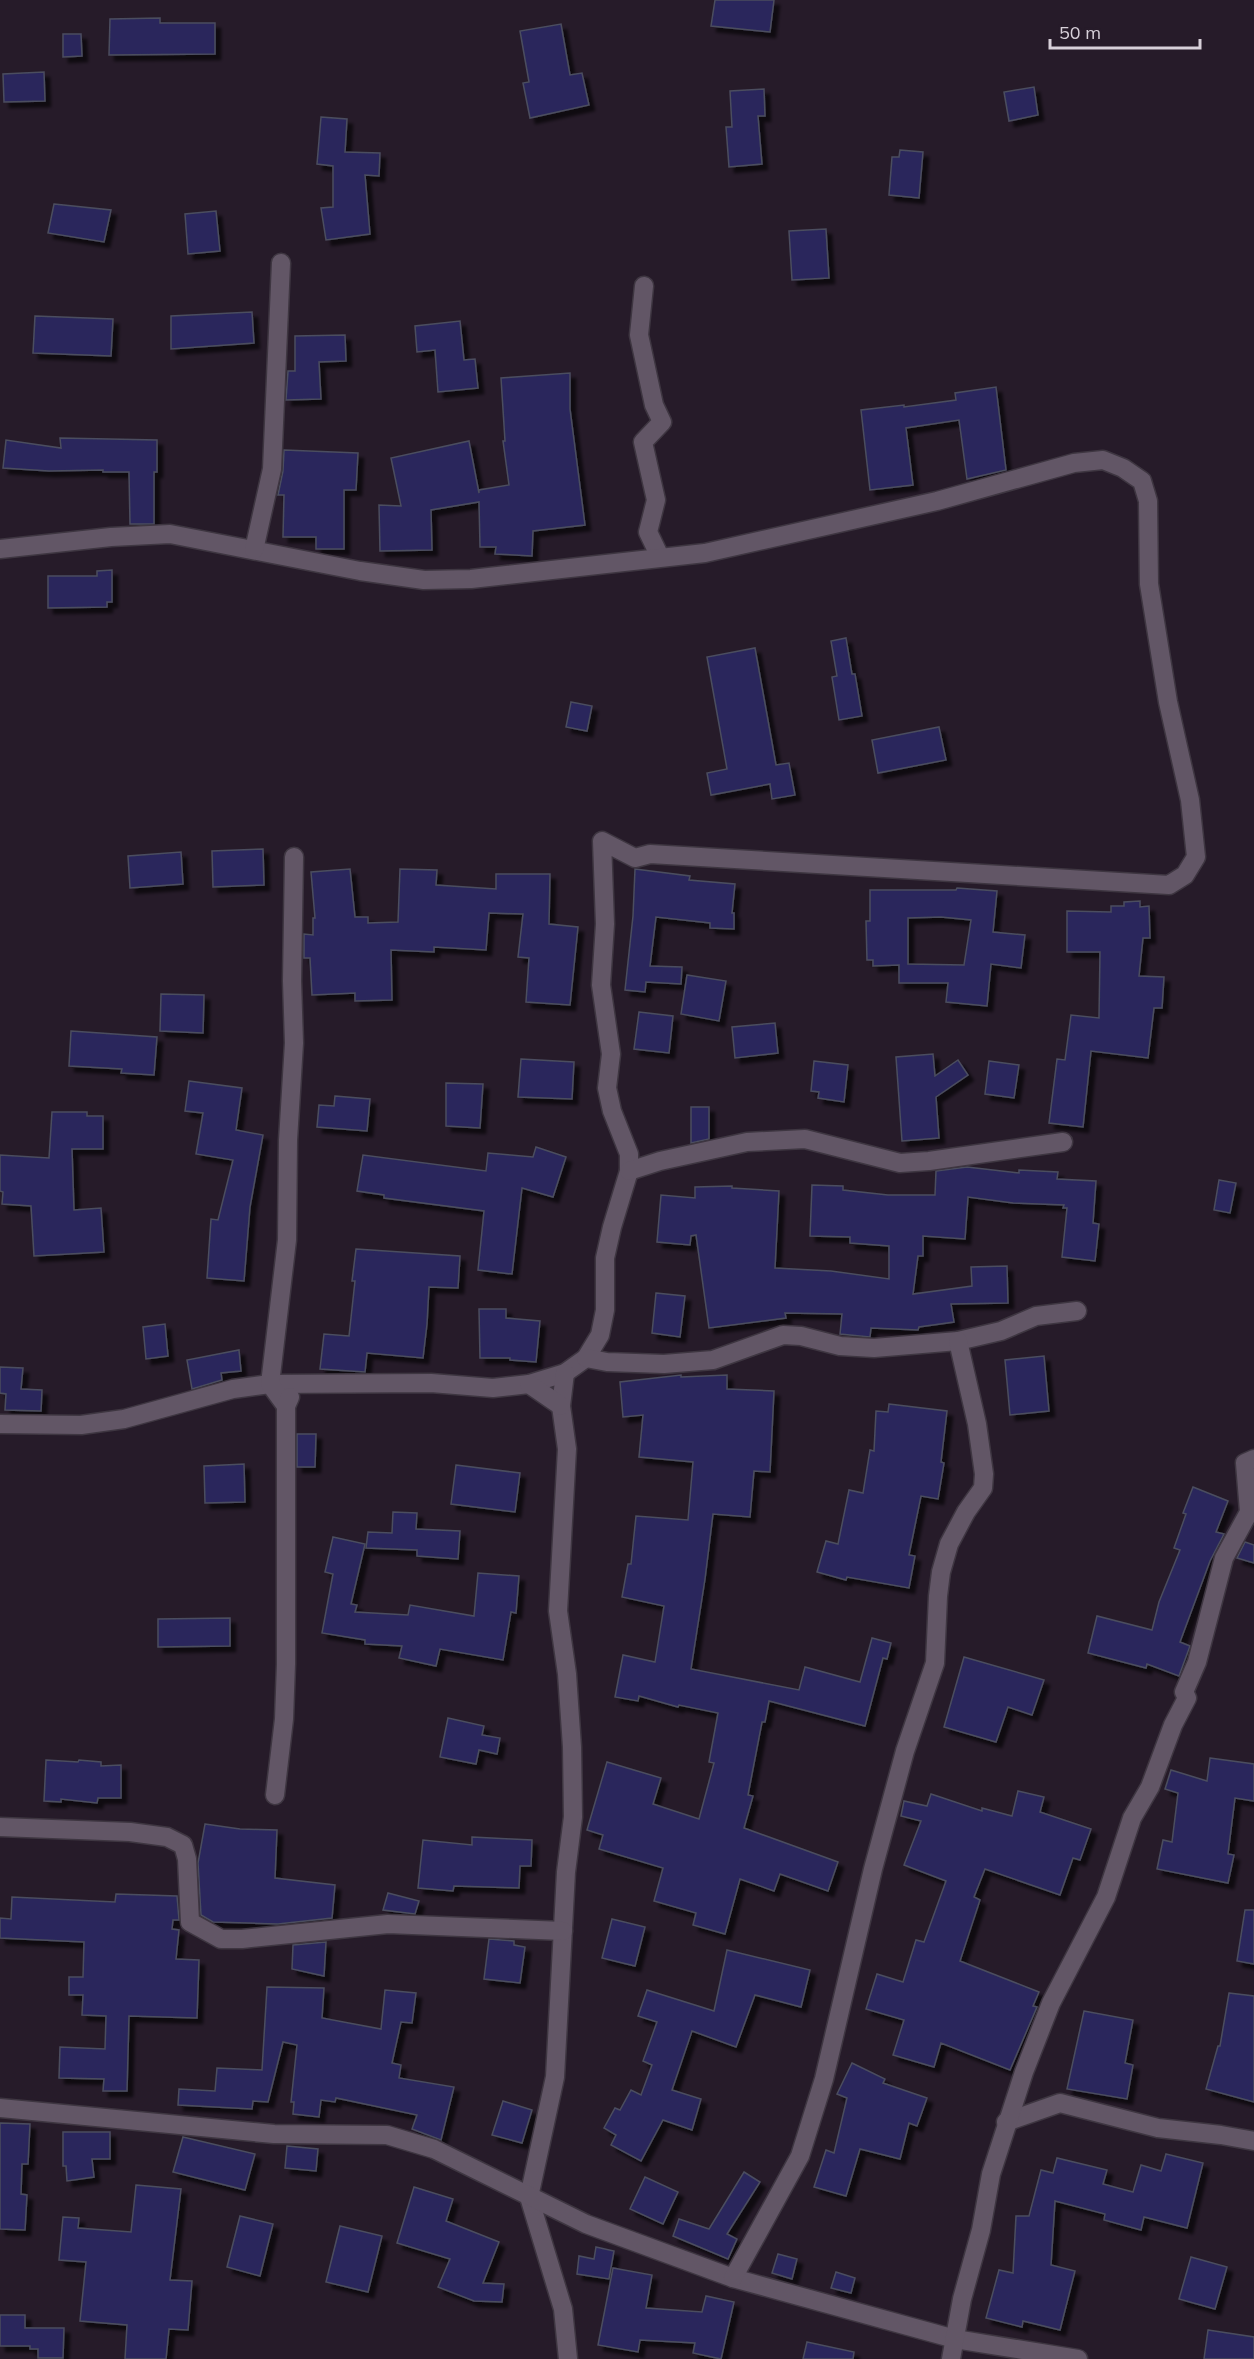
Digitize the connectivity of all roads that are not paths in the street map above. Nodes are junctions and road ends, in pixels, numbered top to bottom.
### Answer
1 (281, 263) dead end
2 (644, 286) dead end
3 (0, 549) edge
4 (254, 550) junction
5 (660, 557) junction
6 (294, 857) dead end
7 (1063, 1142) dead end
8 (629, 1171) junction
9 (1077, 1311) dead end
10 (958, 1341) junction
11 (586, 1358) junction
12 (565, 1373) junction
13 (297, 1382) junction
14 (270, 1383) junction
15 (530, 1384) junction
16 (286, 1406) junction
17 (561, 1406) junction
18 (0, 1424) edge
19 (1254, 1459) edge
20 (275, 1796) dead end
21 (0, 1827) edge
22 (563, 1931) junction
23 (0, 2108) edge
24 (1006, 2122) junction
25 (1254, 2141) edge
26 (529, 2197) junction
27 (733, 2278) junction
28 (955, 2339) junction
29 (568, 2359) edge
30 (951, 2359) edge
31 (1078, 2359) edge

1 - 4 street
2 - 5 street
3 - 4 street
4 - 5 street
5 - 8 street
6 - 14 street
7 - 8 street
8 - 11 street
9 - 10 street
10 - 11 street
10 - 27 street
11 - 12 street
12 - 15 street
12 - 17 street
13 - 14 street
13 - 15 street
13 - 16 street
14 - 16 street
14 - 18 street
15 - 17 street
16 - 20 street
17 - 22 street
19 - 24 street
21 - 22 street
22 - 26 street
23 - 26 street
24 - 25 street
24 - 28 street
26 - 27 street
26 - 29 street
27 - 28 street
28 - 30 street
28 - 31 street

